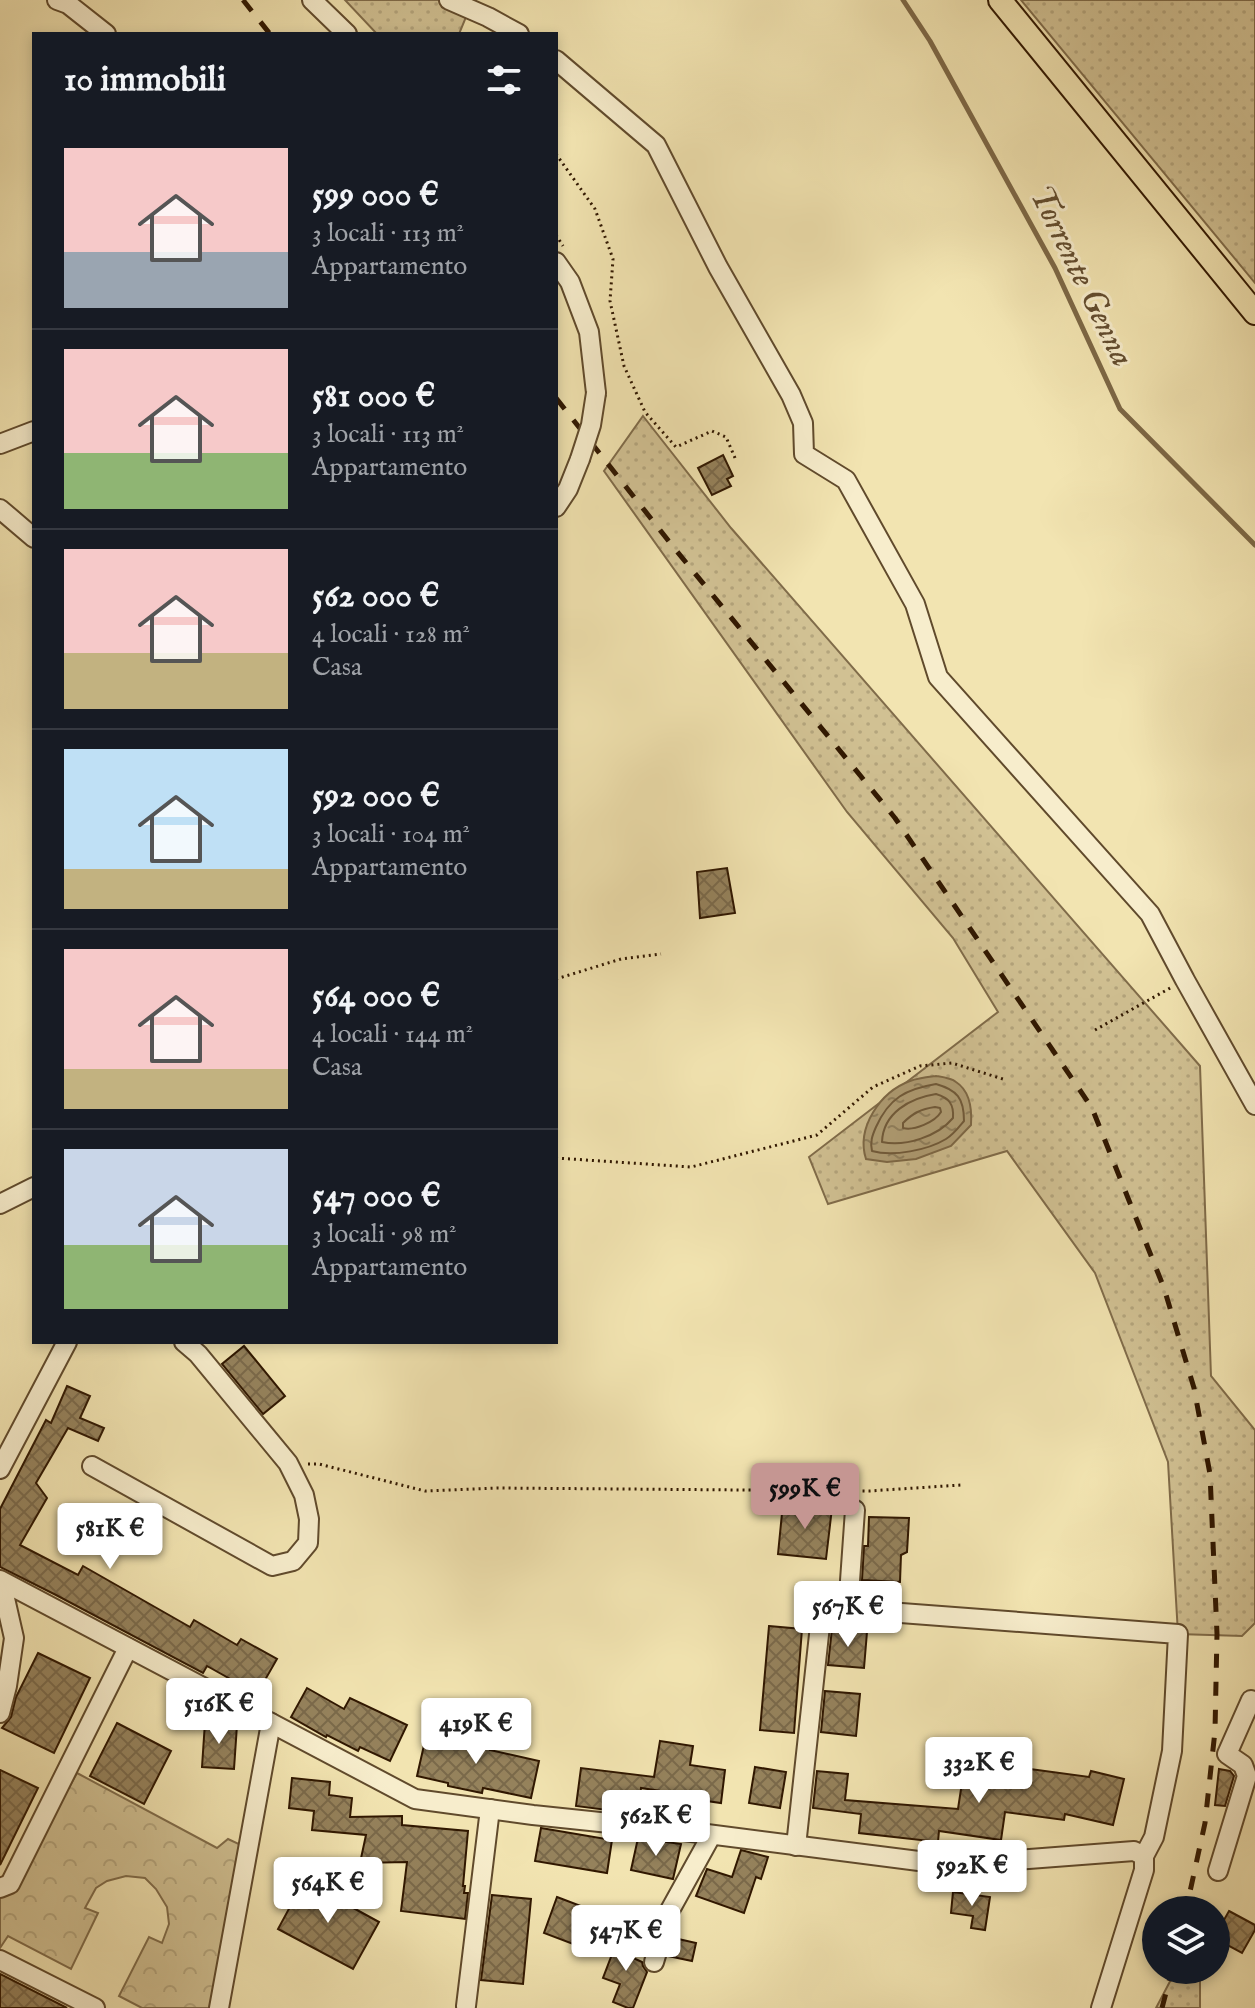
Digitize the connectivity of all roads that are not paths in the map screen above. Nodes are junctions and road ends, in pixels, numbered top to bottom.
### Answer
1 (57, 0) edge
2 (312, 0) edge
3 (449, 0) edge
4 (1000, 0) edge
5 (103, 32) edge
6 (345, 32) edge
7 (515, 32) edge
8 (558, 62) edge
9 (558, 265) edge
10 (1255, 313) edge
11 (32, 432) edge
12 (0, 444) edge
13 (562, 484) edge
14 (0, 509) edge
15 (32, 536) edge
16 (1255, 1105) edge
17 (32, 1188) edge
18 (0, 1204) edge
19 (66, 1344) edge
20 (186, 1344) edge
21 (92, 1466) dead end
22 (0, 1469) edge
23 (855, 1510) dead end
24 (1, 1581) edge
25 (848, 1609) junction
26 (128, 1648) junction
27 (1255, 1702) edge
28 (0, 1713) edge
29 (271, 1723) junction
30 (490, 1809) junction
31 (711, 1836) junction
32 (796, 1846) junction
33 (1144, 1856) junction
34 (1218, 1871) dead end
35 (0, 1888) edge
36 (0, 1960) edge
37 (654, 1962) dead end
38 (466, 2006) edge
39 (95, 2008) edge
40 (219, 2008) edge
41 (1101, 2008) edge

1 - 5 street
2 - 6 street
3 - 7 street
4 - 10 main road
8 - 16 street
9 - 13 street, bridge
11 - 12 street
14 - 15 street
17 - 18 street
19 - 22 street
20 - 21 street
23 - 25 street
24 - 26 street
24 - 28 street
25 - 32 street
25 - 33 street
26 - 29 street
26 - 35 street
27 - 34 street
29 - 30 street
29 - 40 street
30 - 31 street
30 - 38 street
31 - 32 street
31 - 37 street
32 - 33 street
33 - 41 street
36 - 39 street

